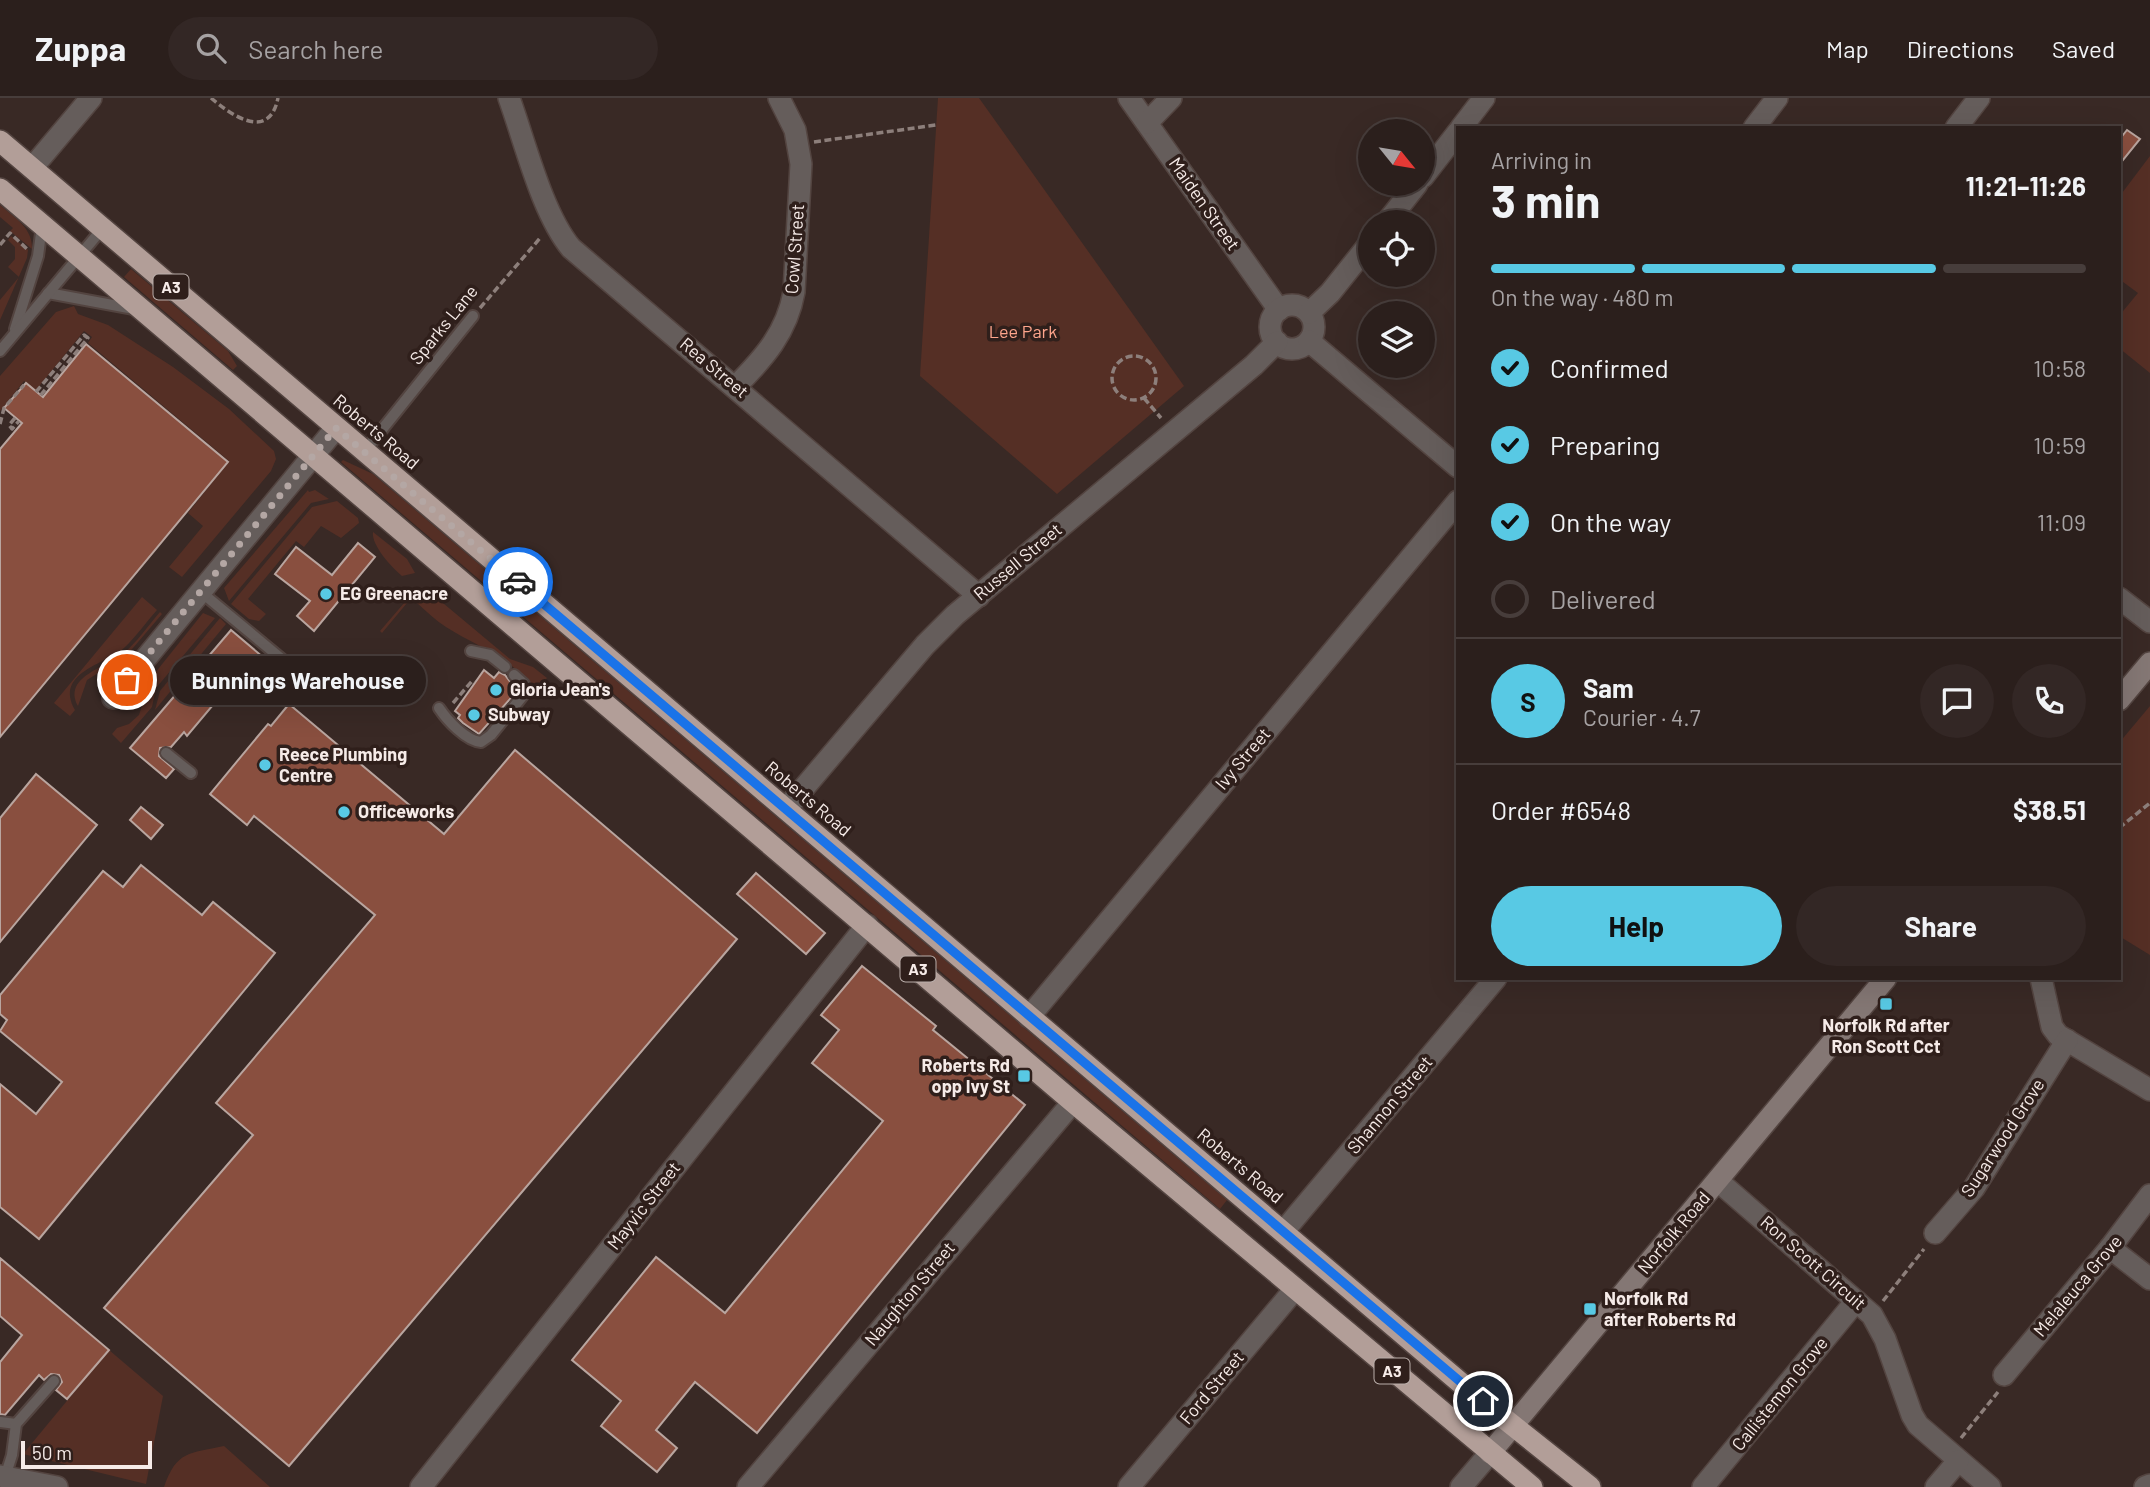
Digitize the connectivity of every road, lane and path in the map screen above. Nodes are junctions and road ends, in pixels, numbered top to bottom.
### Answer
1 (91, 98) edge
2 (211, 98) edge
3 (278, 98) edge
4 (509, 98) edge
5 (779, 98) edge
6 (1129, 98) edge
7 (1171, 98) edge
8 (1484, 98) edge
9 (1777, 98) edge
10 (1979, 98) edge
11 (1147, 123) junction
12 (936, 125) dead end
13 (1463, 126) edge
14 (1756, 126) edge
15 (1958, 126) edge
16 (1456, 135) edge
17 (0, 141) edge
18 (799, 145) junction
19 (1435, 162) edge
20 (32, 168) junction
21 (0, 189) edge
22 (1408, 196) edge
23 (1396, 210) edge
24 (555, 222) junction
25 (43, 225) junction
26 (102, 229) junction
27 (0, 245) edge
28 (31, 253) dead end
29 (79, 256) junction
30 (1358, 258) edge
31 (48, 293) junction
32 (144, 310) junction
33 (1279, 310) junction
34 (1309, 313) junction
35 (473, 316) joint
36 (13, 335) junction
37 (1309, 341) junction
38 (1277, 342) junction
39 (0, 351) edge
40 (24, 385) dead end
41 (736, 386) junction
42 (38, 394) joint
43 (1143, 398) junction
44 (0, 424) edge
45 (336, 428) junction
46 (1174, 432) junction
47 (364, 452) junction
48 (314, 455) junction
49 (1456, 465) edge
50 (1456, 503) edge
51 (201, 592) junction
52 (979, 596) junction
53 (2121, 600) edge
54 (2150, 622) edge
55 (471, 651) dead end
56 (2150, 663) edge
57 (505, 667) dead end
58 (514, 675) dead end
59 (474, 682) dead end
60 (318, 696) dead end
61 (113, 698) dead end
62 (448, 698) dead end
63 (2121, 699) edge
64 (439, 708) dead end
65 (166, 752) dead end
66 (191, 773) dead end
67 (2150, 803) edge
68 (786, 809) junction
69 (2121, 826) edge
70 (867, 925) junction
71 (1494, 980) edge
72 (1884, 980) edge
73 (2041, 980) edge
74 (1029, 1017) junction
75 (2067, 1040) junction
76 (2150, 1090) edge
77 (1073, 1102) junction
78 (1718, 1181) junction
79 (2150, 1195) edge
80 (1283, 1232) junction
81 (1935, 1233) joint
82 (2110, 1248) junction
83 (2150, 1279) edge
84 (1295, 1289) junction
85 (1864, 1308) junction
86 (2004, 1375) joint
87 (54, 1381) dead end
88 (0, 1422) edge
89 (16, 1424) junction
90 (1513, 1425) junction
91 (1490, 1453) junction
92 (1953, 1457) junction
93 (2, 1477) edge
94 (2150, 1485) edge
95 (57, 1487) edge
96 (421, 1487) edge
97 (748, 1487) edge
98 (1129, 1487) edge
99 (1461, 1487) edge
100 (1532, 1487) edge
101 (1590, 1487) edge
102 (1703, 1487) edge
103 (1936, 1487) edge
104 (1990, 1487) edge
105 (2145, 1487) edge

1 - 20 street
2 - 3 path
4 - 24 street, Rea Street
5 - 18 street, Cowl Street
6 - 11 street, Maiden Street
7 - 11 street
8 - 13 street
9 - 14 street
10 - 15 street
11 - 33 street, Maiden Street
12 - 18 path
16 - 19 street
17 - 20 highway, Roberts Road / A3
18 - 41 street, Cowl Street
20 - 26 highway, Roberts Road / A3
21 - 25 highway, A3
22 - 23 street
24 - 35 path, Sparks Lane
24 - 41 street, Rea Street
25 - 29 highway, A3
25 - 36 lane
26 - 29 lane
26 - 45 highway, Roberts Road / A3
27 - 28 path
29 - 31 lane
29 - 32 highway, A3
30 - 34 street
31 - 32 lane
31 - 36 lane
32 - 48 highway, A3
33 - 34 street
33 - 38 street
34 - 37 street
35 - 47 lane, Sparks Lane
36 - 39 lane
37 - 38 street
37 - 49 street
38 - 46 street, Russell Street
40 - 44 path
41 - 52 street, Rea Street
42 - 42 path
43 - 43 path
43 - 46 path
45 - 47 highway, Roberts Road / A3
45 - 48 street
46 - 52 street, Russell Street
47 - 68 highway, Roberts Road / A3
48 - 51 street
48 - 70 highway, A3
50 - 74 street, Ivy Street
51 - 60 lane
51 - 61 street
52 - 68 street, Russell Street
53 - 54 street
55 - 57 lane
56 - 63 street
58 - 64 lane
59 - 62 path
65 - 66 lane
67 - 69 path
68 - 74 highway, Roberts Road / A3
70 - 77 highway, A3
70 - 96 street, Mayvic Street
71 - 80 street, Shannon Street
72 - 78 street, Norfolk Road
73 - 75 street
74 - 80 highway, Roberts Road / A3
75 - 76 street
75 - 81 street, Sugarwood Grove
77 - 84 highway, A3
77 - 97 street, Naughton Street
78 - 85 street, Ron Scott Circuit
78 - 90 street, Norfolk Road
79 - 82 street, Melaleuca Grove
80 - 90 highway, Roberts Road / A3
81 - 85 path
82 - 83 street
82 - 86 street, Melaleuca Grove
84 - 91 highway, A3
84 - 98 street, Ford Street
85 - 92 street, Ron Scott Circuit
85 - 102 street, Callistemon Grove
86 - 92 path
87 - 89 lane
88 - 89 lane
89 - 93 lane
90 - 91 street, Norfolk Road
90 - 101 highway, Roberts Road / A3
91 - 99 street, Norfolk Road
91 - 100 highway, A3
92 - 103 street
92 - 104 street, Ron Scott Circuit
93 - 95 street
94 - 105 street

